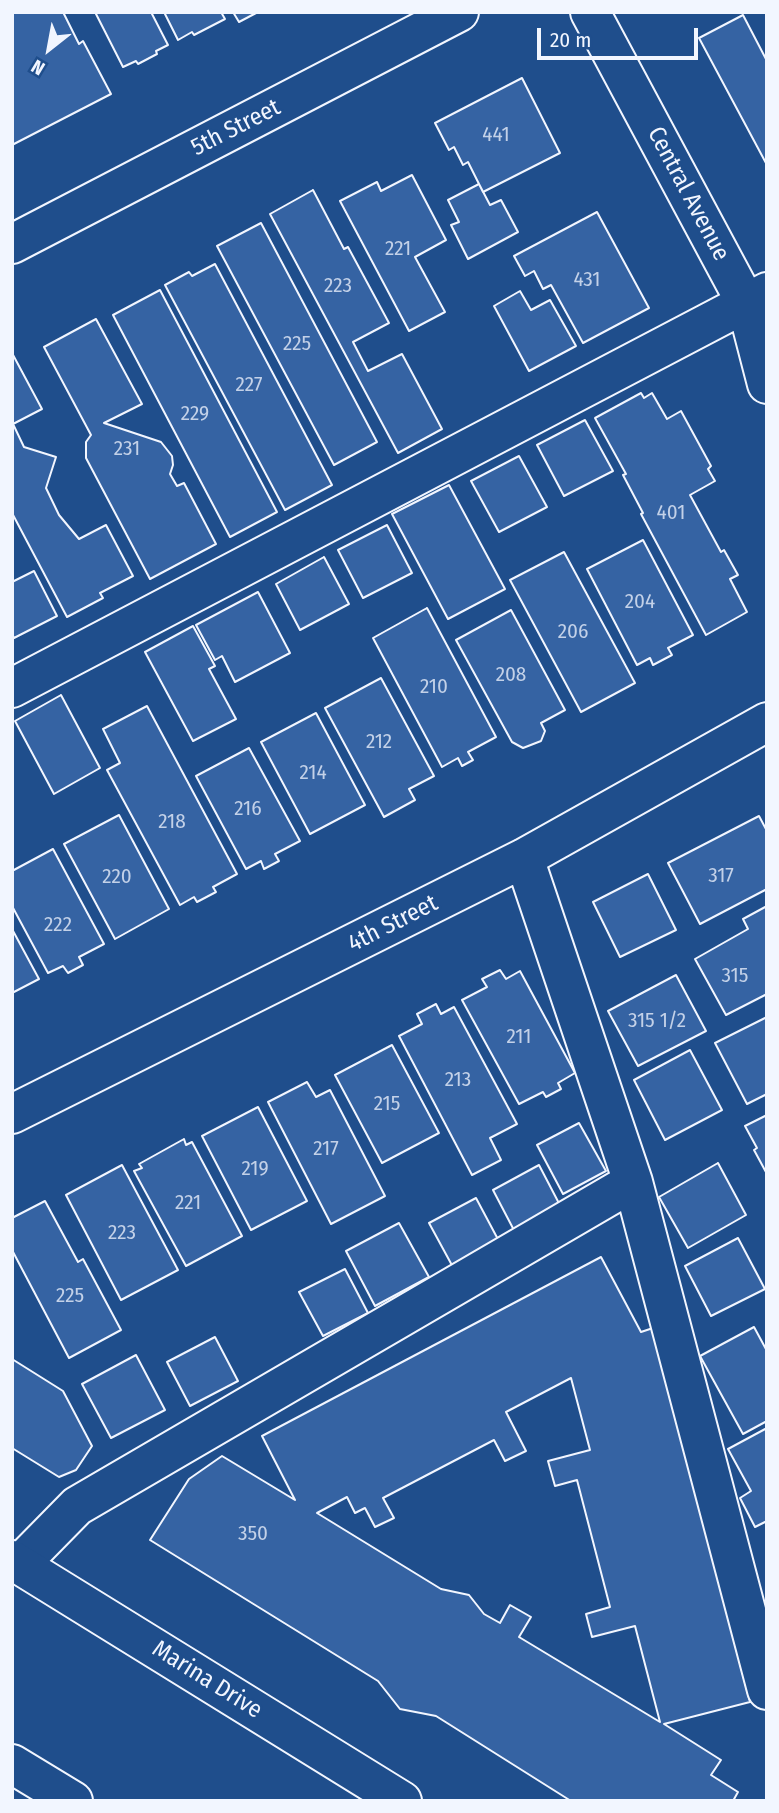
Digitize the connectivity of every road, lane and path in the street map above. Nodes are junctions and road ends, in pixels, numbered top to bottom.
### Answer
1 (459, 12) edge
2 (590, 12) edge
3 (12, 244) edge
4 (757, 298) edge
5 (767, 384) edge
6 (12, 688) edge
7 (767, 723) edge
8 (524, 858) junction
9 (12, 1114) edge
10 (633, 1182) junction
11 (16, 1562) edge
12 (767, 1690) edge
13 (12, 1764) edge
14 (73, 1801) edge
15 (402, 1801) edge

1 - 3 street, 5th Street
2 - 4 street, Central Avenue
4 - 5 street, Central Avenue
4 - 6 street
7 - 8 street, 4th Street
8 - 9 street, 4th Street
8 - 10 street
10 - 11 street
10 - 12 street
11 - 15 street, Marina Drive
13 - 14 street

